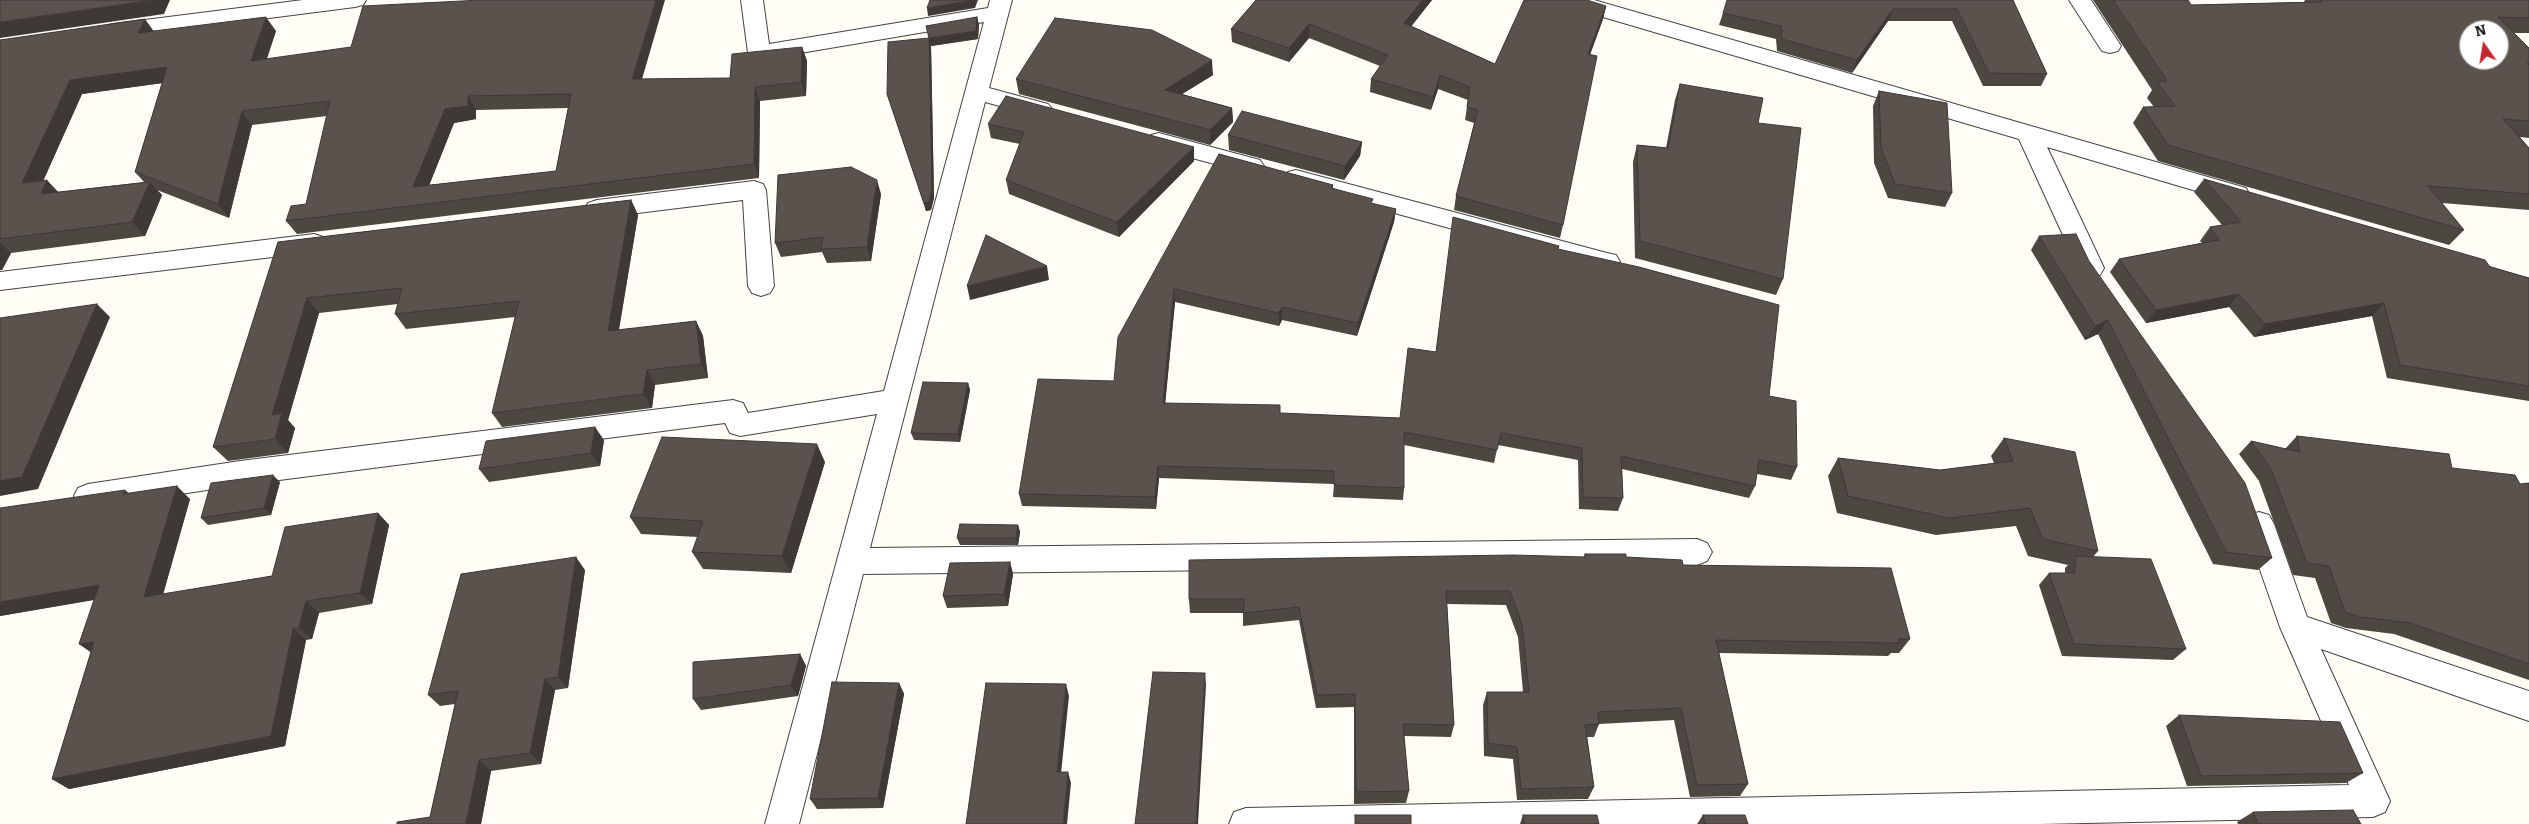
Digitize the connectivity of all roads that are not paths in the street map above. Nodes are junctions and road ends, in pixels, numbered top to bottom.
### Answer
1 (183, 0) edge
2 (355, 0) edge
3 (752, 0) edge
4 (1570, 0) edge
5 (2080, 0) edge
6 (999, 6) edge
7 (170, 22) junction
8 (94, 33) edge
9 (2110, 46) dead end
10 (976, 92) junction
11 (1063, 115) edge
12 (2028, 132) junction
13 (1140, 136) edge
14 (2255, 199) edge
15 (576, 212) edge
16 (337, 240) edge
17 (1632, 268) edge
18 (0, 281) edge
19 (761, 286) dead end
20 (2107, 291) edge
21 (894, 400) junction
22 (67, 499) edge
23 (2250, 499) edge
24 (1697, 552) dead end
25 (851, 562) junction
26 (2295, 627) junction
27 (2529, 706) edge
28 (782, 824) edge
29 (1246, 824) edge

1 - 7 street
2 - 7 street
3 - 6 street
4 - 12 street
5 - 9 street
6 - 10 street
7 - 8 street
10 - 11 street
10 - 21 street
12 - 14 street
12 - 20 street
13 - 17 street
15 - 19 street
16 - 18 street
21 - 22 street
21 - 25 street
23 - 26 street
24 - 25 street
25 - 28 street
26 - 27 street
26 - 29 street

